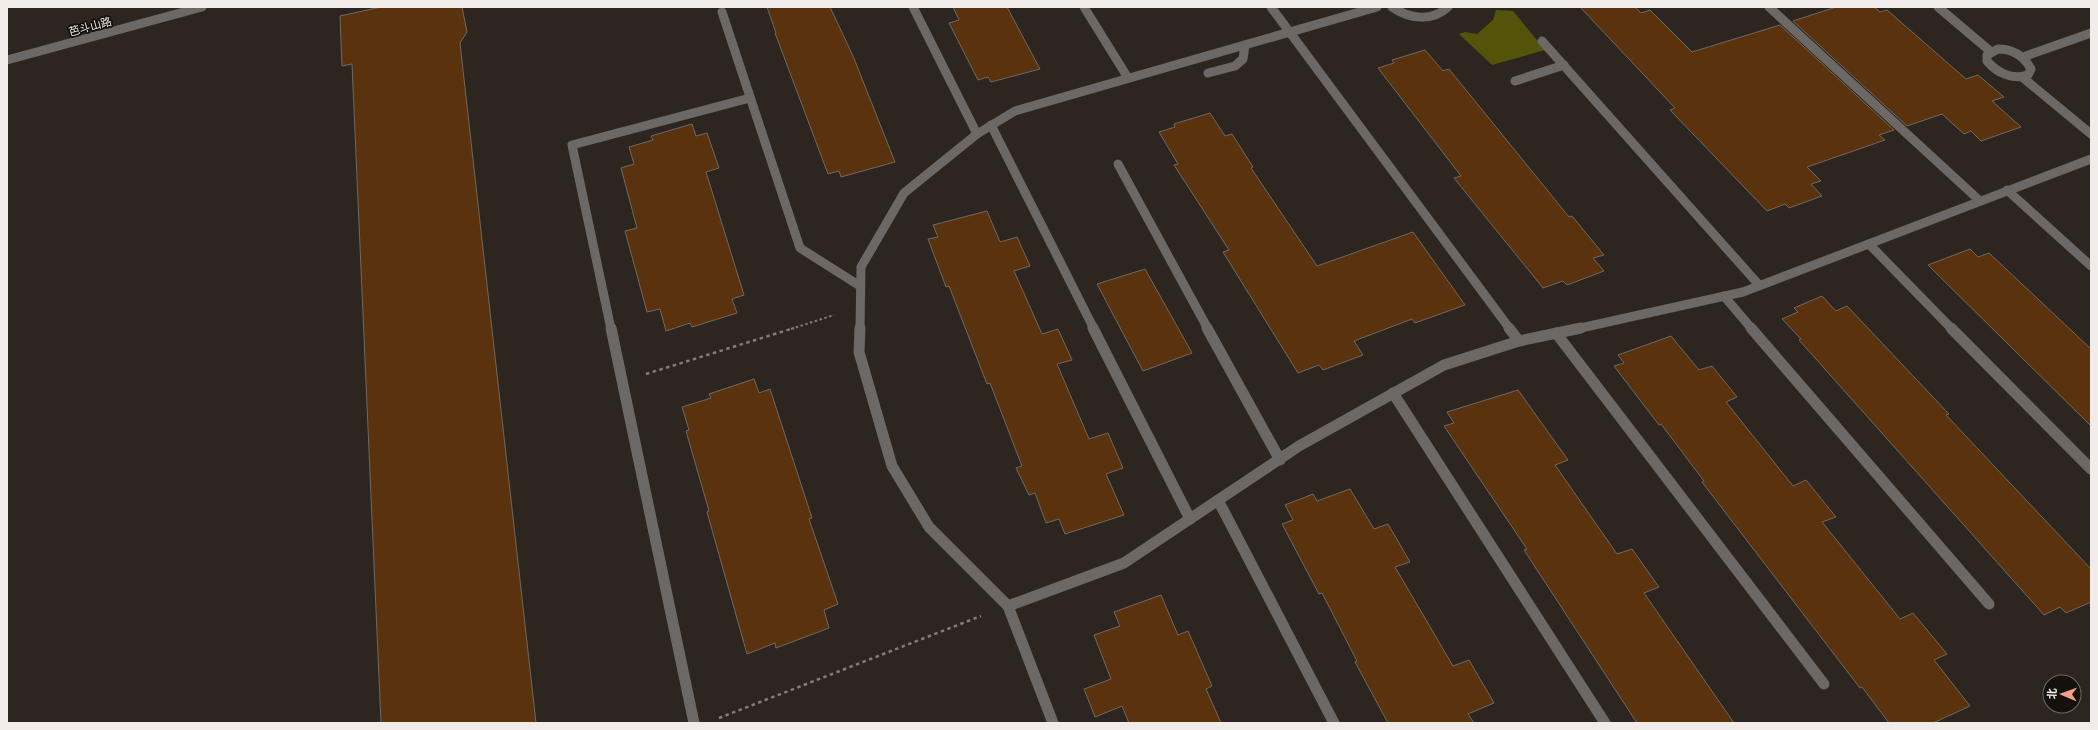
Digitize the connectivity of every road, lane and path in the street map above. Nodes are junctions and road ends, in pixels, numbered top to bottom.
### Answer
1 (202, 7) edge
2 (913, 7) edge
3 (1084, 7) edge
4 (1271, 7) edge
5 (1377, 7) edge
6 (1392, 7) edge
7 (1448, 7) edge
8 (1770, 7) edge
9 (1938, 7) edge
10 (722, 12) dead end
11 (1290, 32) junction
12 (2091, 33) edge
13 (1542, 40) dead end
14 (1245, 45) junction
15 (1990, 51) junction
16 (2023, 57) junction
17 (7, 60) edge
18 (1564, 65) junction
19 (1208, 73) dead end
20 (2022, 77) junction
21 (1128, 78) junction
22 (1515, 81) dead end
23 (750, 98) junction
24 (992, 125) junction
25 (977, 134) junction
26 (2091, 134) edge
27 (2091, 158) edge
28 (1118, 164) dead end
29 (2007, 190) junction
30 (1980, 201) junction
31 (1869, 244) junction
32 (2091, 266) edge
33 (1759, 285) junction
34 (860, 286) junction
35 (1724, 296) junction
36 (860, 307) junction
37 (1556, 333) junction
38 (1519, 342) junction
39 (622, 382) junction
40 (1393, 393) junction
41 (1280, 460) junction
42 (2091, 469) edge
43 (1218, 500) junction
44 (1190, 519) junction
45 (1988, 604) dead end
46 (1008, 606) junction
47 (1824, 684) dead end
48 (713, 720) dead end
49 (694, 723) edge
50 (1053, 723) edge
51 (1334, 723) edge
52 (1605, 723) edge

1 - 17 street, 芭斗山路
2 - 25 street
3 - 21 street
4 - 11 street
5 - 11 street
6 - 7 street
8 - 30 street
9 - 15 street
10 - 23 street
11 - 14 street
11 - 38 street
12 - 16 street
13 - 18 street
14 - 19 street
14 - 21 street
15 - 16 street
15 - 20 street
16 - 20 street
18 - 22 street
18 - 33 street
20 - 26 street
21 - 24 street
23 - 34 street
23 - 39 street
24 - 25 street
24 - 44 street
25 - 34 street
27 - 29 street
28 - 41 street
29 - 30 street
29 - 32 street
30 - 31 street
31 - 33 street
31 - 42 street
33 - 35 street
34 - 36 street
35 - 37 street
35 - 45 street
36 - 39 path
36 - 46 street
37 - 38 street
37 - 47 street
38 - 40 street
39 - 49 street
40 - 41 street
40 - 52 street
41 - 43 street
43 - 44 street
43 - 51 street
44 - 46 street
46 - 48 path
46 - 50 street

